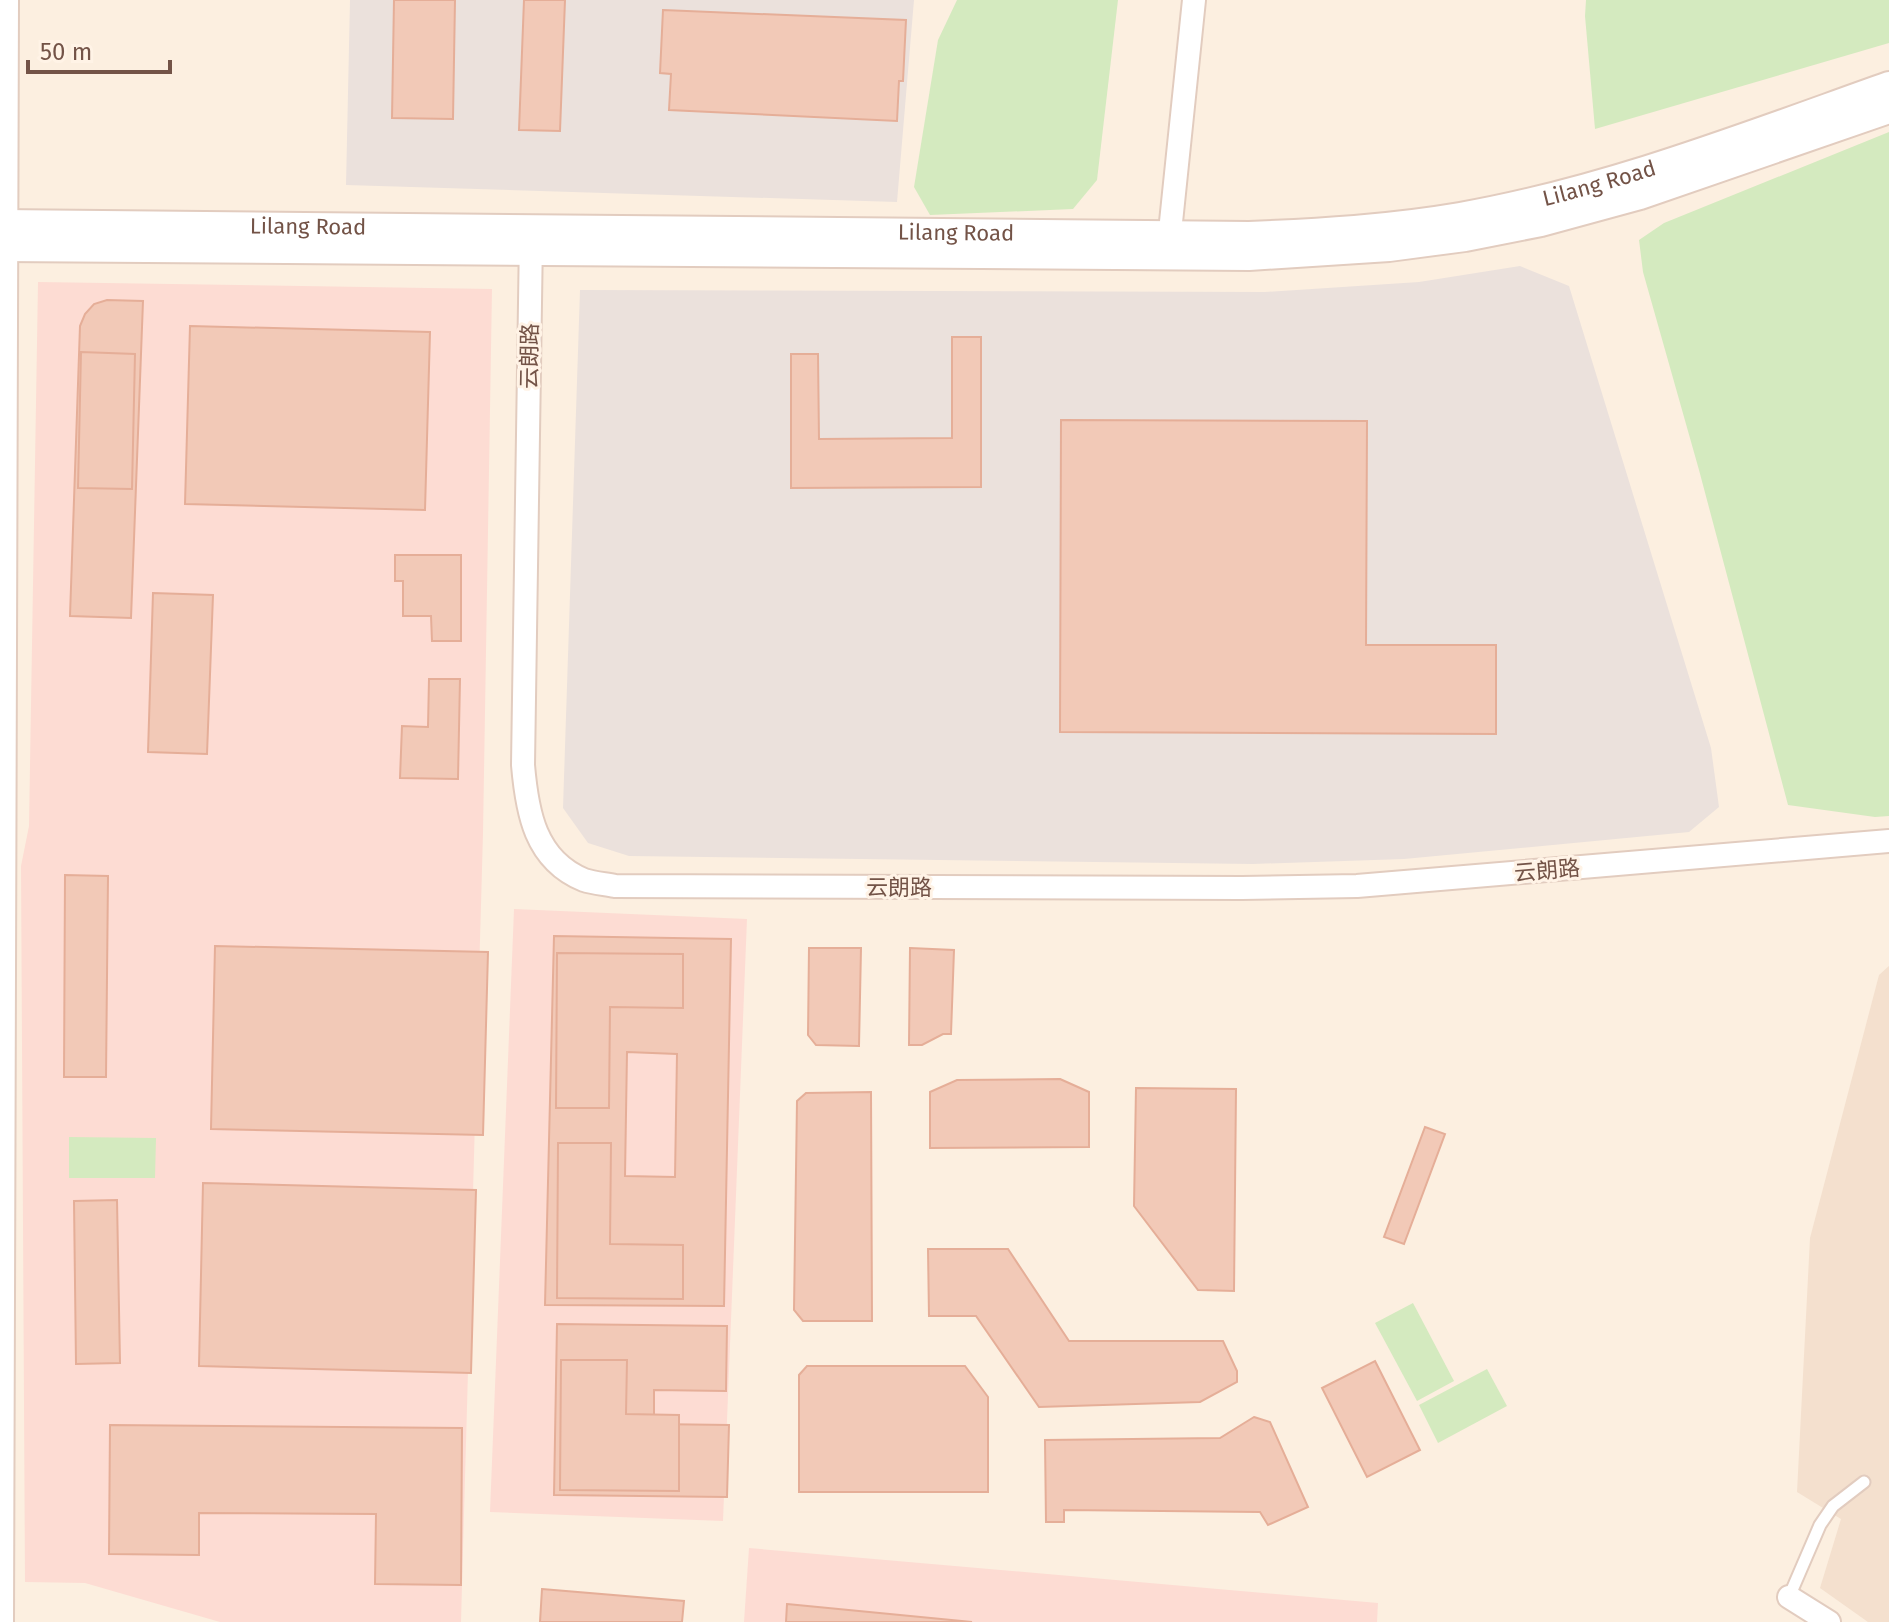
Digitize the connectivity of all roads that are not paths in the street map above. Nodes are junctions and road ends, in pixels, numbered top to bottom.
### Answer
1 (7, 0) edge
2 (1194, 0) edge
3 (1889, 85) edge
4 (1889, 110) edge
5 (2, 236) edge
6 (531, 240) junction
7 (1168, 245) junction
8 (1889, 841) edge
9 (1864, 1482) dead end
10 (1789, 1597) joint
11 (2, 1622) edge
12 (1829, 1622) edge

1 - 5 street
2 - 7 street
3 - 7 street, Lilang Road
4 - 7 street, Lilang Road
5 - 6 street, Lilang Road
5 - 11 street
6 - 7 street, Lilang Road
6 - 8 street, 云朗路
9 - 10 lane
10 - 12 street

